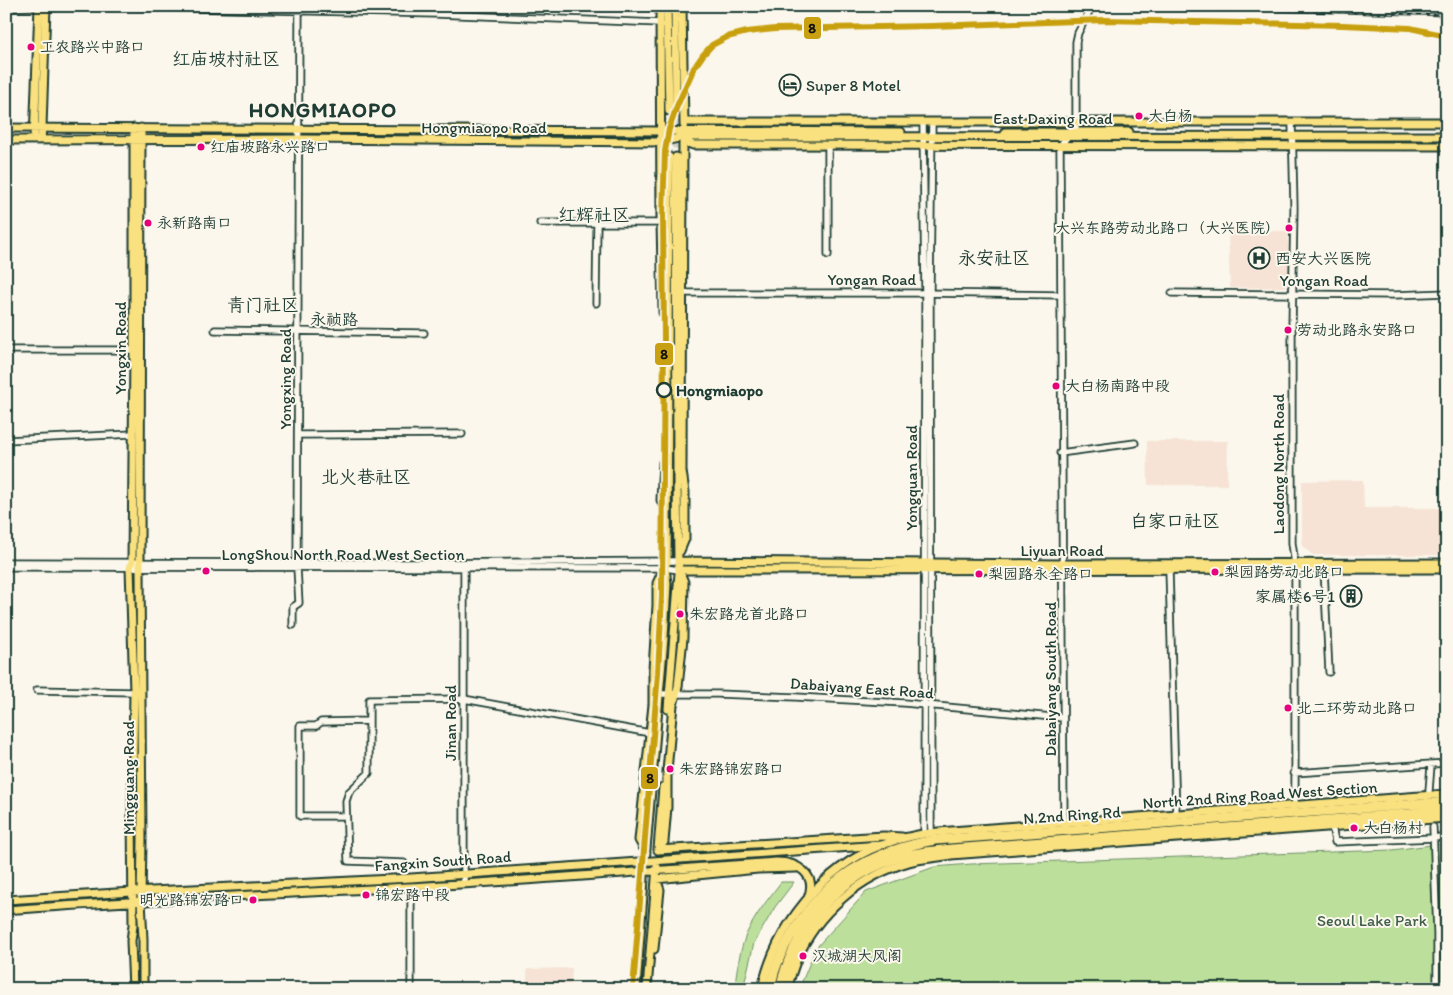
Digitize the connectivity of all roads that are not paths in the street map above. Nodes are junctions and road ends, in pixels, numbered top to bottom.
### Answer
1 (42, 6) edge
2 (108, 6) edge
3 (435, 6) edge
4 (660, 6) edge
5 (667, 6) edge
6 (675, 6) edge
7 (682, 6) edge
8 (1092, 6) edge
9 (6, 8) edge
10 (299, 8) edge
11 (435, 14) junction
12 (660, 23) junction
13 (684, 122) junction
14 (922, 122) junction
15 (932, 122) junction
16 (1076, 122) junction
17 (1292, 122) junction
18 (1447, 122) edge
19 (6, 128) edge
20 (38, 128) junction
21 (138, 128) junction
22 (300, 128) junction
23 (660, 130) junction
24 (1076, 132) junction
25 (1447, 132) edge
26 (684, 134) junction
27 (923, 134) junction
28 (932, 134) junction
29 (1292, 134) junction
30 (1447, 136) edge
31 (1067, 137) junction
32 (137, 139) junction
33 (300, 139) junction
34 (6, 140) edge
35 (37, 140) junction
36 (661, 142) junction
37 (828, 145) junction
38 (923, 145) junction
39 (932, 145) junction
40 (1060, 146) junction
41 (1292, 146) junction
42 (1447, 146) edge
43 (540, 223) dead end
44 (596, 223) junction
45 (661, 223) junction
46 (828, 255) dead end
47 (683, 293) junction
48 (927, 293) junction
49 (1172, 293) dead end
50 (1292, 294) junction
51 (1447, 294) edge
52 (1060, 295) junction
53 (596, 303) dead end
54 (663, 305) junction
55 (676, 309) junction
56 (682, 324) junction
57 (667, 325) junction
58 (215, 330) dead end
59 (299, 332) junction
60 (424, 333) dead end
61 (6, 350) edge
62 (138, 350) junction
63 (680, 369) junction
64 (680, 422) junction
65 (133, 434) junction
66 (462, 434) dead end
67 (298, 435) junction
68 (6, 440) edge
69 (1135, 443) dead end
70 (1060, 452) junction
71 (677, 462) junction
72 (684, 484) junction
73 (667, 514) junction
74 (678, 559) junction
75 (6, 562) edge
76 (1447, 564) edge
77 (131, 565) junction
78 (140, 565) junction
79 (464, 565) junction
80 (666, 565) junction
81 (297, 566) junction
82 (927, 566) junction
83 (1294, 566) junction
84 (6, 567) edge
85 (1063, 567) junction
86 (1447, 568) edge
87 (1168, 569) junction
88 (1324, 569) junction
89 (679, 570) junction
90 (293, 625) dead end
91 (1329, 672) dead end
92 (37, 690) dead end
93 (134, 692) junction
94 (656, 692) junction
95 (673, 695) junction
96 (464, 699) junction
97 (927, 705) junction
98 (1063, 718) junction
99 (368, 721) junction
100 (650, 733) junction
101 (1447, 763) edge
102 (1431, 764) junction
103 (1294, 773) junction
104 (1429, 791) dead end
105 (1447, 794) edge
106 (1447, 802) edge
107 (1294, 806) junction
108 (1447, 811) edge
109 (1176, 815) junction
110 (346, 816) junction
111 (1447, 818) edge
112 (1064, 824) junction
113 (1332, 826) junction
114 (1433, 827) dead end
115 (928, 834) junction
116 (1447, 836) edge
117 (911, 837) junction
118 (1434, 838) junction
119 (881, 845) junction
120 (658, 850) junction
121 (646, 853) junction
122 (657, 860) junction
123 (645, 861) junction
124 (404, 863) dead end
125 (644, 872) junction
126 (464, 874) junction
127 (656, 875) junction
128 (464, 883) junction
129 (411, 887) junction
130 (142, 891) junction
131 (132, 892) junction
132 (808, 898) junction
133 (6, 900) edge
134 (141, 900) junction
135 (132, 902) junction
136 (6, 910) edge
137 (647, 986) edge
138 (133, 989) edge
139 (143, 989) edge
140 (411, 989) edge
141 (636, 989) edge
142 (762, 989) edge
143 (770, 989) edge
144 (780, 989) edge
145 (788, 989) edge
146 (1437, 989) edge

1 - 9 street
1 - 20 main road
2 - 10 street
3 - 11 street
4 - 12 main road
5 - 6 main road
7 - 13 main road
8 - 16 street
10 - 11 street
10 - 22 street, Yongxing Road
11 - 12 street
12 - 23 main road
13 - 14 main road
13 - 26 main road
14 - 15 main road
14 - 27 street, Yongquan Road
15 - 16 main road
15 - 28 street, Yongquan Road
16 - 17 main road
16 - 24 street
17 - 18 main road
17 - 29 street, Laodong North Road
19 - 20 main road, Hongmiaopo Road
20 - 21 main road, Hongmiaopo Road
20 - 35 main road
21 - 22 main road, Hongmiaopo Road
21 - 32 main road, Yongxin Road
22 - 23 main road, Hongmiaopo Road
22 - 33 street, Yongxing Road
23 - 26 main road, East Daxing Road
23 - 36 main road
24 - 28 main road, East Daxing Road
24 - 29 main road, East Daxing Road
24 - 31 street
25 - 29 main road, East Daxing Road
26 - 27 main road, East Daxing Road
26 - 36 main road, East Daxing Road
26 - 37 main road
26 - 47 main road
27 - 28 main road, East Daxing Road
27 - 38 street, Yongquan Road
28 - 31 main road, East Daxing Road
28 - 39 street, Yongquan Road
29 - 30 main road, East Daxing Road
29 - 31 main road, East Daxing Road
29 - 41 street, Laodong North Road
31 - 40 street
32 - 33 main road, Hongmiaopo Road
32 - 35 main road, Hongmiaopo Road
32 - 62 main road, Yongxin Road
33 - 36 main road, Hongmiaopo Road
33 - 59 street, Yongxing Road
34 - 35 main road, Hongmiaopo Road
36 - 45 main road
37 - 38 main road
37 - 46 street
38 - 39 main road
38 - 48 street, Yongquan Road
39 - 40 main road
39 - 48 street, Yongquan Road
40 - 41 main road
40 - 52 street, Dabaiyang South Road
41 - 42 main road
41 - 50 street, Laodong North Road
43 - 44 street
44 - 45 street
44 - 53 street
45 - 54 main road
47 - 48 street, Yongan Road
47 - 56 main road
48 - 52 street, Yongan Road
48 - 82 street, Yongquan Road
49 - 50 street, Yongan Road
50 - 51 street, Yongan Road
50 - 83 street, Laodong North Road
52 - 70 street, Dabaiyang South Road
54 - 57 main road
54 - 73 main road
55 - 56 main road
55 - 57 main road
55 - 63 main road
56 - 63 main road
57 - 73 main road
58 - 59 street, 永祯路
59 - 60 street, 永祯路
59 - 67 street, Yongxing Road
61 - 62 street
62 - 65 main road, Yongxin Road
62 - 78 main road, Yongxin Road
63 - 64 main road
64 - 71 main road
64 - 72 main road
65 - 68 street
65 - 77 main road, Yongxin Road
66 - 67 street
67 - 81 street, Yongxing Road
69 - 70 street
70 - 85 street, Dabaiyang South Road
71 - 72 main road
71 - 74 main road
72 - 74 main road
73 - 80 main road
74 - 80 street, LongShou North Road West Section
74 - 82 main road, Liyuan Road
74 - 89 main road
75 - 77 street, LongShou North Road West Section
76 - 83 main road, Liyuan Road
77 - 78 street, LongShou North Road West Section
77 - 84 street, LongShou North Road West Section
77 - 93 main road, Mingguang Road
78 - 81 street, LongShou North Road West Section
78 - 130 main road, Mingguang Road
79 - 80 street, LongShou North Road West Section
79 - 81 street, LongShou North Road West Section
79 - 96 street, Jinan Road
80 - 89 street, LongShou North Road West Section
80 - 94 main road
81 - 90 street, Yongxing Road
82 - 85 main road, Liyuan Road
82 - 89 main road, Liyuan Road
82 - 97 street, Yongquan Road
83 - 85 main road, Liyuan Road
83 - 87 main road, Liyuan Road
83 - 88 main road, Liyuan Road
83 - 103 street, Laodong North Road
85 - 87 main road, Liyuan Road
85 - 98 street, Dabaiyang South Road
86 - 88 main road, Liyuan Road
87 - 109 street
88 - 91 street
89 - 95 main road
92 - 93 street
93 - 131 main road, Mingguang Road
94 - 95 street, Dabaiyang East Road
94 - 100 main road
94 - 121 main road
95 - 97 street, Dabaiyang East Road
95 - 120 main road
96 - 99 street
96 - 100 street
96 - 126 street, Jinan Road
97 - 98 street, Dabaiyang East Road
97 - 115 street, Yongquan Road
98 - 112 street, Dabaiyang South Road
99 - 110 street
99 - 110 street
100 - 121 main road
101 - 102 street
102 - 103 street
102 - 104 street
103 - 107 street, Laodong North Road
105 - 107 main road, North 2nd Ring Road West Section
106 - 143 highway, N 2nd Ring Rd
107 - 109 main road, North 2nd Ring Road West Section
108 - 144 highway, N 2nd Ring Rd
109 - 112 main road, North 2nd Ring Road West Section
110 - 124 street
111 - 113 main road
112 - 115 main road, North 2nd Ring Road West Section
113 - 118 street
113 - 145 main road
114 - 118 street
115 - 117 main road, North 2nd Ring Road West Section
116 - 118 street
117 - 119 main road, North 2nd Ring Road West Section
117 - 120 main road
118 - 146 street
119 - 122 main road, Fangxin South Road
119 - 132 main road, North 2nd Ring Road West Section
120 - 122 main road
121 - 123 main road
122 - 123 main road, Fangxin South Road
122 - 127 main road
123 - 125 main road
123 - 126 main road, Fangxin South Road
125 - 127 main road, Fangxin South Road
125 - 128 main road, Fangxin South Road
125 - 141 main road
126 - 128 street, Jinan Road
126 - 130 main road, Fangxin South Road
127 - 132 main road, Fangxin South Road
127 - 137 main road
128 - 129 main road, Fangxin South Road
129 - 134 main road, Fangxin South Road
129 - 140 street
130 - 131 main road, Fangxin South Road
130 - 134 main road, Mingguang Road
131 - 133 main road, Fangxin South Road
131 - 135 main road, Mingguang Road
132 - 142 main road, North 2nd Ring Road West Section
134 - 135 main road, Fangxin South Road
134 - 139 main road, Mingguang Road
135 - 136 main road, Fangxin South Road
135 - 138 main road, Mingguang Road

